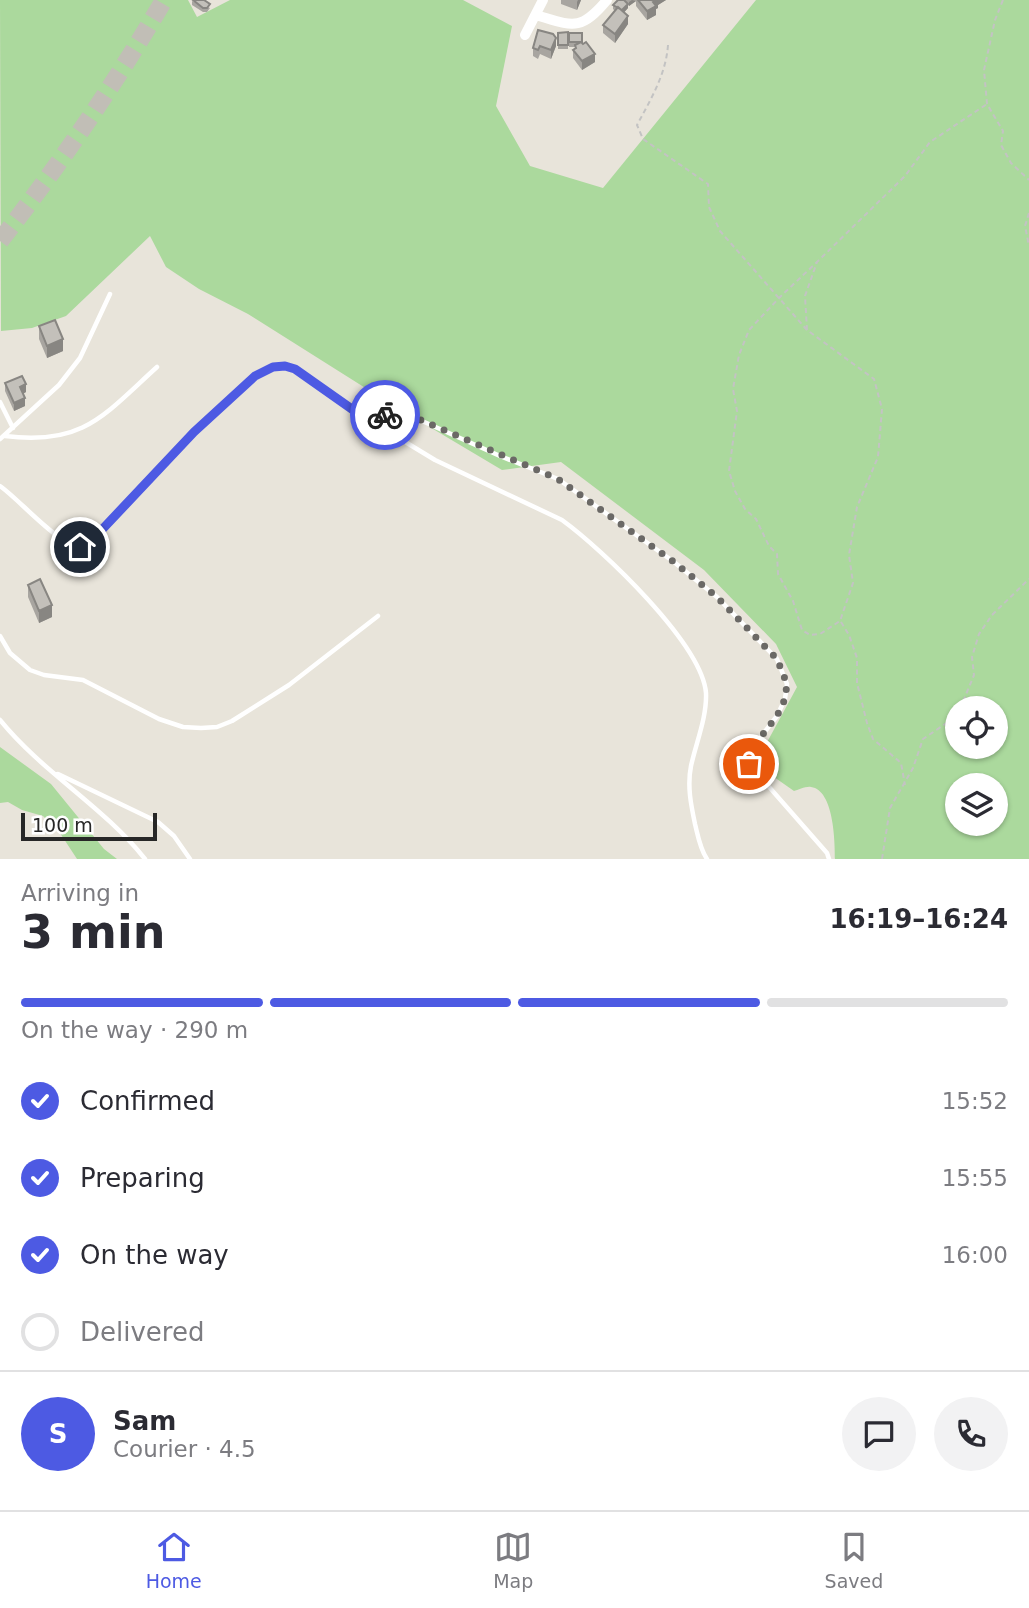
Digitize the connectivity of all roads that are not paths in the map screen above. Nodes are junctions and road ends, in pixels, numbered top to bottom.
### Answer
1 (543, 0) edge
2 (607, 0) edge
3 (536, 15) junction
4 (525, 35) dead end
5 (110, 294) dead end
6 (157, 367) dead end
7 (0, 402) edge
8 (366, 419) junction
9 (13, 428) junction
10 (2, 437) edge
11 (0, 486) edge
12 (378, 616) dead end
13 (0, 636) edge
14 (0, 720) edge
15 (48, 769) junction
16 (145, 859) edge
17 (190, 859) edge
18 (707, 859) edge
19 (829, 859) edge

1 - 3 street
2 - 3 street
3 - 4 street
5 - 9 lane
6 - 10 lane
7 - 9 lane
8 - 11 lane
8 - 18 lane
8 - 19 lane
9 - 10 lane
12 - 13 lane
14 - 15 lane
15 - 16 lane
15 - 17 lane

